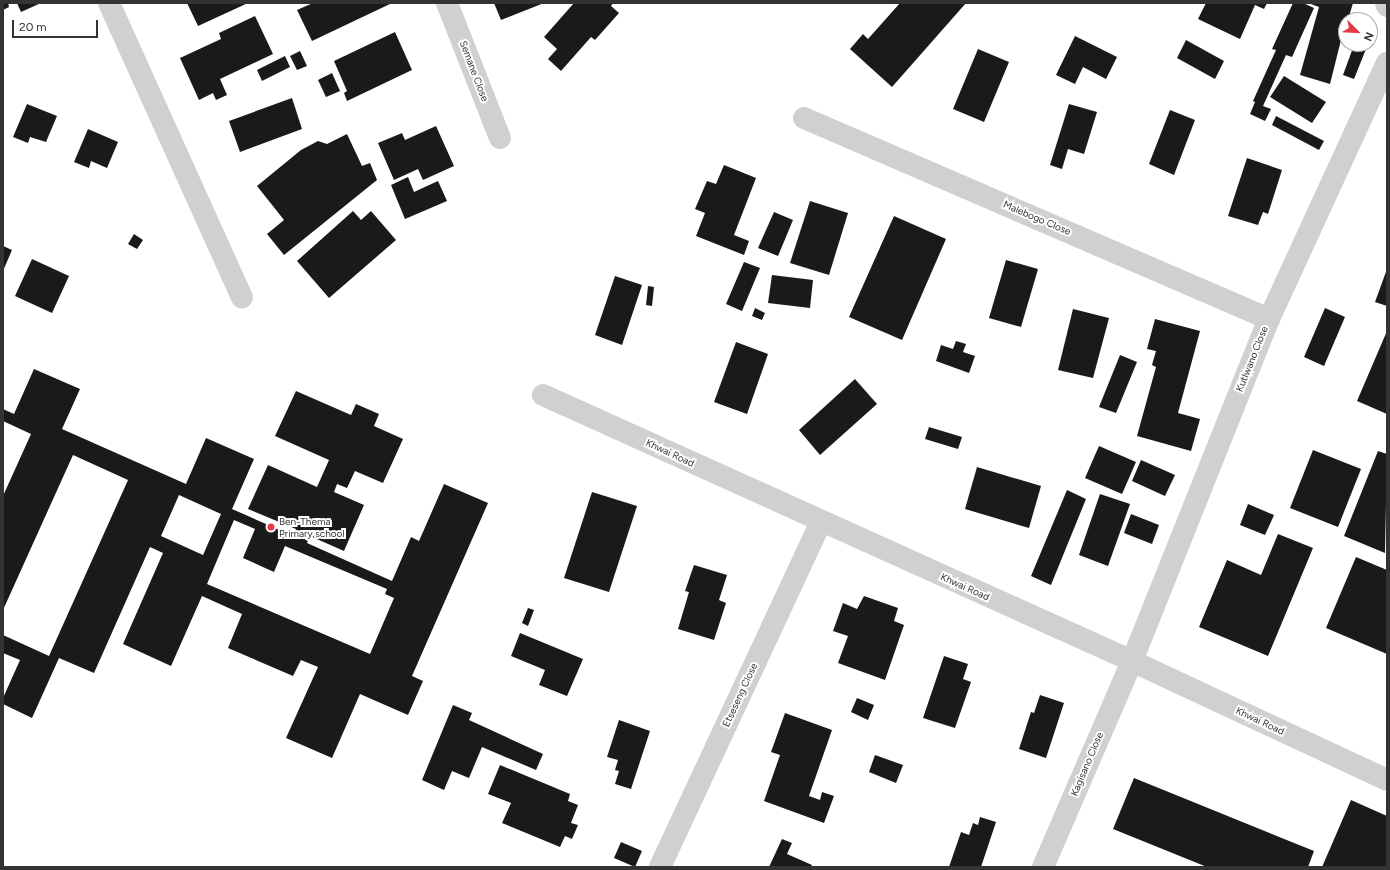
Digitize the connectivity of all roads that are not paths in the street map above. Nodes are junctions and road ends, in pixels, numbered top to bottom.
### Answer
1 (110, 3) edge
2 (447, 3) edge
3 (1386, 3) edge
4 (1387, 6) edge
5 (1387, 63) edge
6 (804, 118) dead end
7 (500, 138) dead end
8 (242, 297) dead end
9 (1269, 319) junction
10 (543, 395) dead end
11 (821, 522) junction
12 (1132, 661) junction
13 (1387, 780) edge
14 (660, 867) edge
15 (1042, 867) edge

1 - 8 street
2 - 7 street, Semane Close
3 - 4 street
5 - 9 street, Kutlwano Close
6 - 9 street, Malebogo Close
9 - 12 street, Kutlwano Close
10 - 11 street, Khwai Road
11 - 12 street, Khwai Road
11 - 14 street, Etseseng Close
12 - 13 street, Khwai Road
12 - 15 street, Kagisano Close

